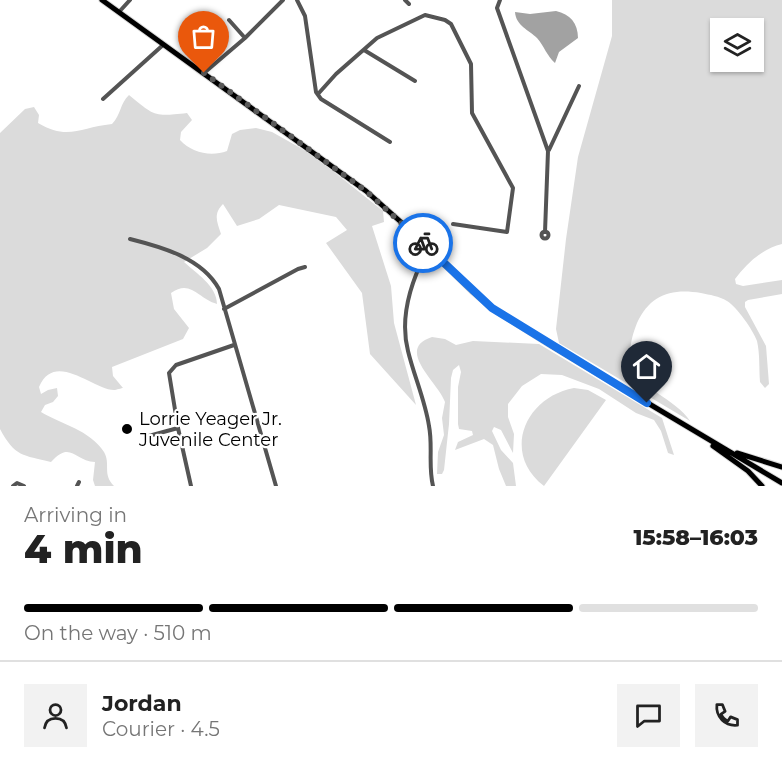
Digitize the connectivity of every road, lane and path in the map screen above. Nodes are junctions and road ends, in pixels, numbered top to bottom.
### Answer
1 (102, 0) edge
2 (130, 0) edge
3 (283, 0) edge
4 (297, 0) edge
5 (405, 0) edge
6 (500, 0) edge
7 (409, 4) dead end
8 (119, 12) junction
9 (229, 20) dead end
10 (244, 38) junction
11 (164, 44) junction
12 (364, 50) junction
13 (204, 73) junction
14 (415, 81) dead end
15 (579, 86) dead end
16 (318, 94) junction
17 (103, 99) dead end
18 (390, 142) dead end
19 (548, 151) junction
20 (453, 224) dead end
21 (545, 232) dead end
22 (130, 239) dead end
23 (429, 248) junction
24 (305, 267) dead end
25 (224, 309) junction
26 (234, 345) junction
27 (178, 428) junction
28 (703, 436) junction
29 (145, 437) dead end
30 (782, 467) edge
31 (782, 483) edge
32 (13, 486) edge
33 (24, 486) edge
34 (191, 486) edge
35 (276, 486) edge
36 (434, 486) edge
37 (762, 486) edge

1 - 8 main road
2 - 8 street
3 - 10 street
4 - 16 street
5 - 7 street
6 - 19 street
8 - 11 main road
9 - 10 street
10 - 13 street
11 - 13 main road
11 - 17 street
12 - 14 street
12 - 16 street
12 - 20 street
13 - 23 main road
15 - 19 street
16 - 18 street
19 - 21 street
22 - 25 street
23 - 28 main road
23 - 36 street
24 - 25 street
25 - 26 street
26 - 27 street
26 - 35 street
27 - 29 street
27 - 34 street
28 - 30 main road
28 - 31 main road
28 - 37 main road
32 - 33 street

